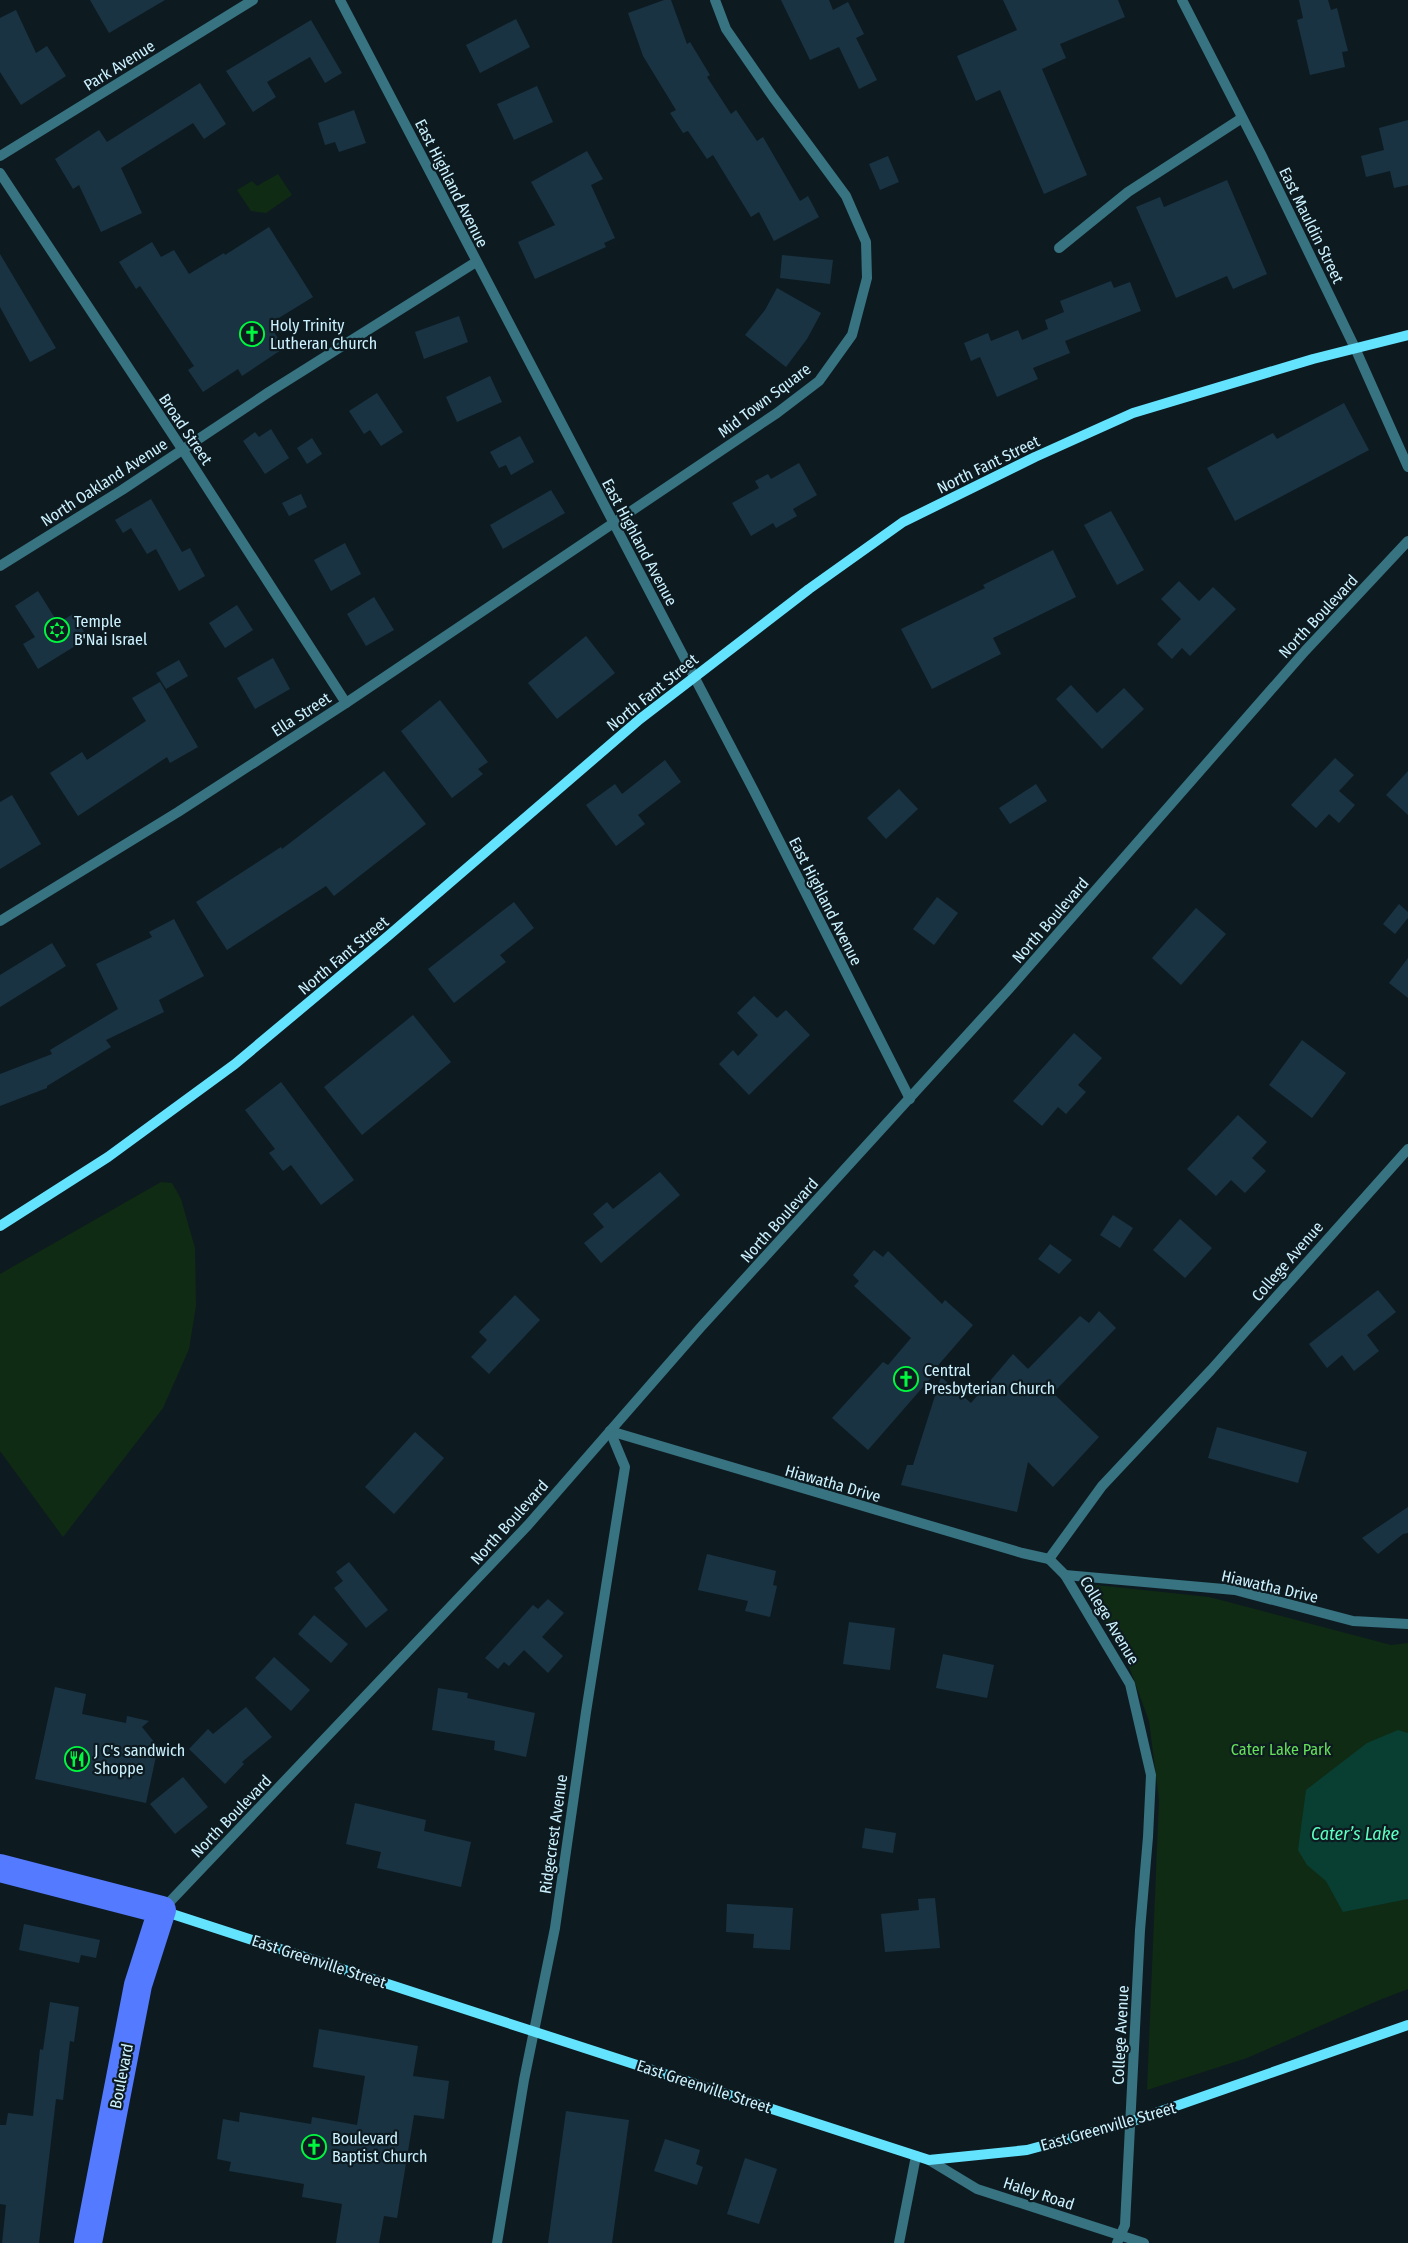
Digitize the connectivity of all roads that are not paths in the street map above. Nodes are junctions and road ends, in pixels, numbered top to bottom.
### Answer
1 (253, 0) edge
2 (340, 0) edge
3 (715, 0) edge
4 (1182, 0) edge
5 (1242, 118) junction
6 (0, 156) edge
7 (0, 173) edge
8 (1059, 248) dead end
9 (476, 262) junction
10 (1408, 335) edge
11 (1355, 348) junction
12 (182, 449) junction
13 (1408, 467) edge
14 (613, 523) junction
15 (1408, 542) edge
16 (0, 566) edge
17 (694, 678) junction
18 (346, 703) junction
19 (0, 921) edge
20 (910, 1099) junction
21 (1408, 1148) edge
22 (0, 1226) edge
23 (610, 1431) junction
24 (1049, 1559) junction
25 (1065, 1574) junction
26 (1408, 1624) edge
27 (0, 1868) edge
28 (162, 1910) junction
29 (1408, 2025) edge
30 (534, 2031) junction
31 (1130, 2122) junction
32 (916, 2156) junction
33 (929, 2160) junction
34 (1119, 2239) edge
35 (88, 2243) edge
36 (497, 2243) edge
37 (899, 2243) edge
38 (1144, 2243) edge

1 - 6 street, Park Avenue
2 - 9 street, East Highland Avenue
3 - 14 street, Mid Town Square
4 - 5 street, East Mauldin Street
5 - 8 street
5 - 11 street, East Mauldin Street
7 - 12 street, Broad Street
9 - 12 street, North Oakland Avenue
9 - 14 street, East Highland Avenue
10 - 11 main road, North Fant Street
11 - 13 street, East Mauldin Street
11 - 17 main road, North Fant Street
12 - 16 street, North Oakland Avenue
12 - 18 street, Broad Street
14 - 17 street, East Highland Avenue
14 - 18 street, Ella Street
15 - 20 street, North Boulevard
17 - 20 street, East Highland Avenue
17 - 22 main road, North Fant Street
18 - 19 street, Ella Street
20 - 23 street, North Boulevard
21 - 24 street, College Avenue
23 - 24 street, Hiawatha Drive
23 - 28 street, North Boulevard
23 - 30 street, Ridgecrest Avenue
24 - 25 street, College Avenue
25 - 26 street, Hiawatha Drive
25 - 31 street, College Avenue
27 - 28 main road, East Greenville Street
28 - 30 main road, East Greenville Street
28 - 35 main road, Boulevard
29 - 31 main road, East Greenville Street
30 - 32 main road, East Greenville Street
30 - 36 street, Ridgecrest Avenue
31 - 33 main road, East Greenville Street
31 - 34 street, College Avenue
32 - 33 main road, East Greenville Street
32 - 37 street
33 - 34 street, Haley Road
34 - 38 street, Haley Road

